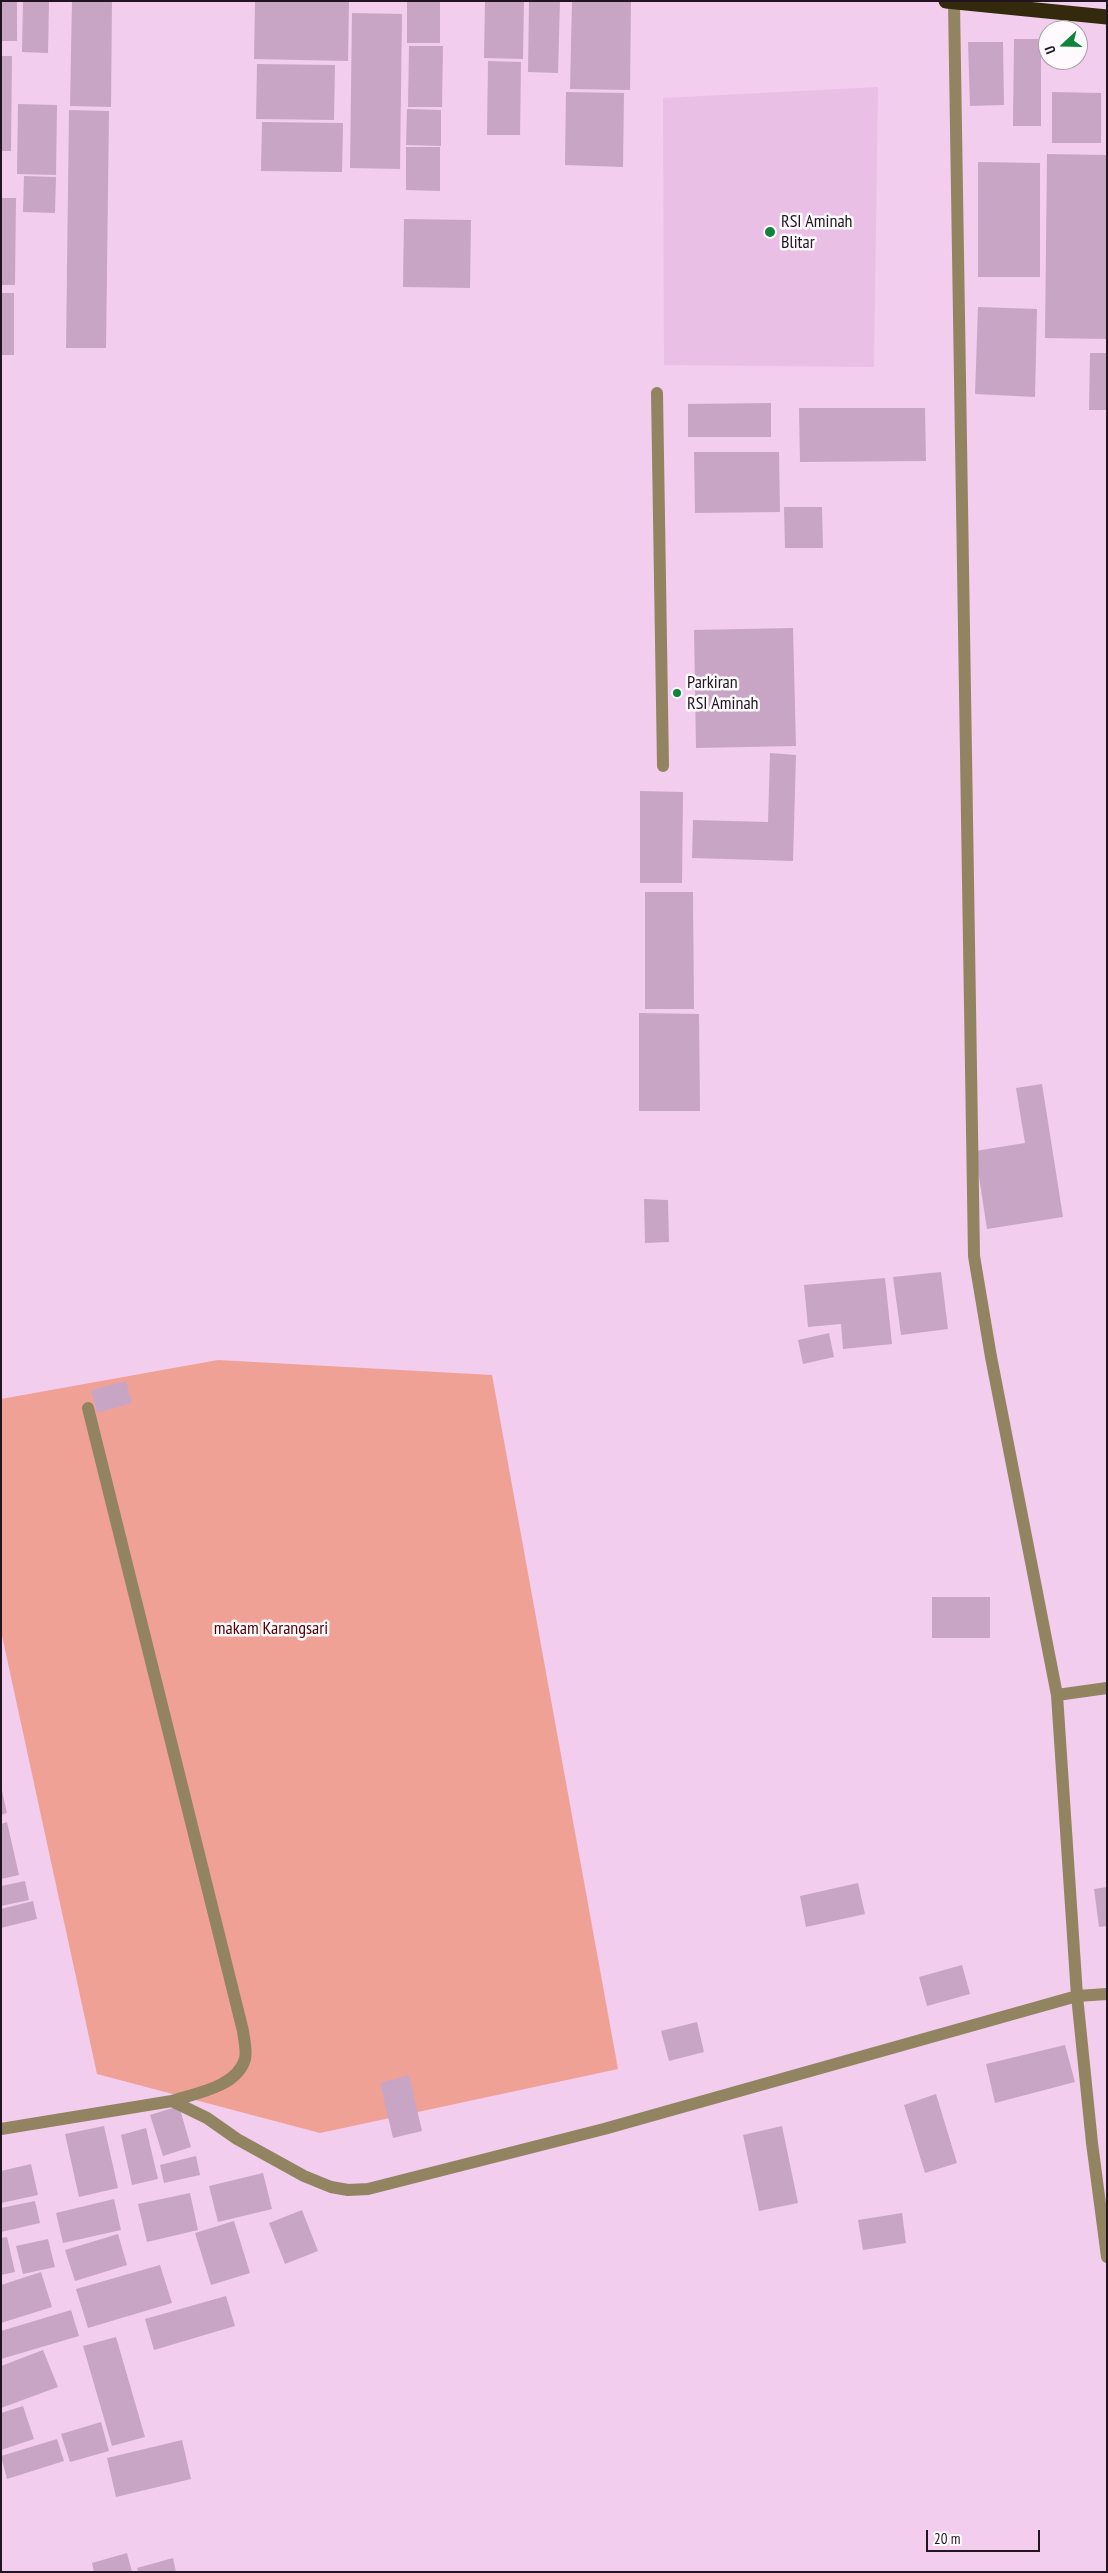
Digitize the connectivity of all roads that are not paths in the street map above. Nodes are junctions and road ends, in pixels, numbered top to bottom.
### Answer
1 (950, 2) edge
2 (1000, 5) edge
3 (1107, 17) edge
4 (657, 393) dead end
5 (663, 766) dead end
6 (88, 1408) dead end
7 (1107, 1688) edge
8 (1057, 1695) junction
9 (1107, 1994) edge
10 (1077, 1996) junction
11 (172, 2101) junction
12 (1, 2128) edge
13 (1107, 2257) edge

1 - 2 highway
1 - 8 street
2 - 3 highway
4 - 5 street
6 - 11 street
7 - 8 street
8 - 10 street
9 - 10 street
10 - 11 street
10 - 13 street
11 - 12 street

